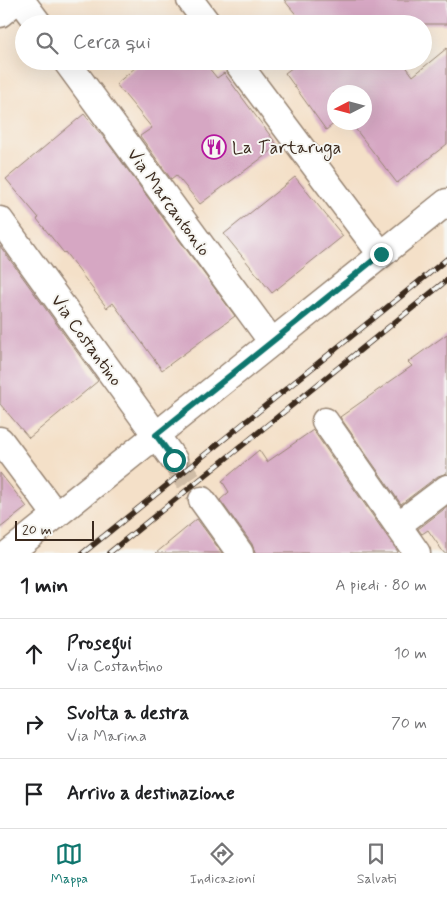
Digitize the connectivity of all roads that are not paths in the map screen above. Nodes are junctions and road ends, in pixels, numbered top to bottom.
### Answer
1 (17, 0) edge
2 (21, 0) edge
3 (190, 0) edge
4 (0, 14) edge
5 (32, 15) edge
6 (201, 15) edge
7 (73, 70) edge
8 (243, 70) edge
9 (447, 202) edge
10 (0, 220) edge
11 (381, 254) junction
12 (272, 342) junction
13 (325, 421) dead end
14 (156, 435) junction
15 (0, 440) edge
16 (174, 460) tunnel mouth
17 (447, 488) edge
18 (202, 500) tunnel mouth
19 (56, 515) junction
20 (398, 525) junction
21 (9, 553) edge
22 (240, 553) edge
23 (417, 553) edge

1 - 4 street
2 - 5 street
3 - 6 street
7 - 12 street, Via Marcantonio
8 - 11 street
9 - 11 street
10 - 14 street, Via Costantino
11 - 12 street
12 - 14 street
13 - 20 street
14 - 16 street, Via Costantino
14 - 19 street
15 - 19 street
17 - 20 street
18 - 22 street
19 - 21 street
20 - 23 street

